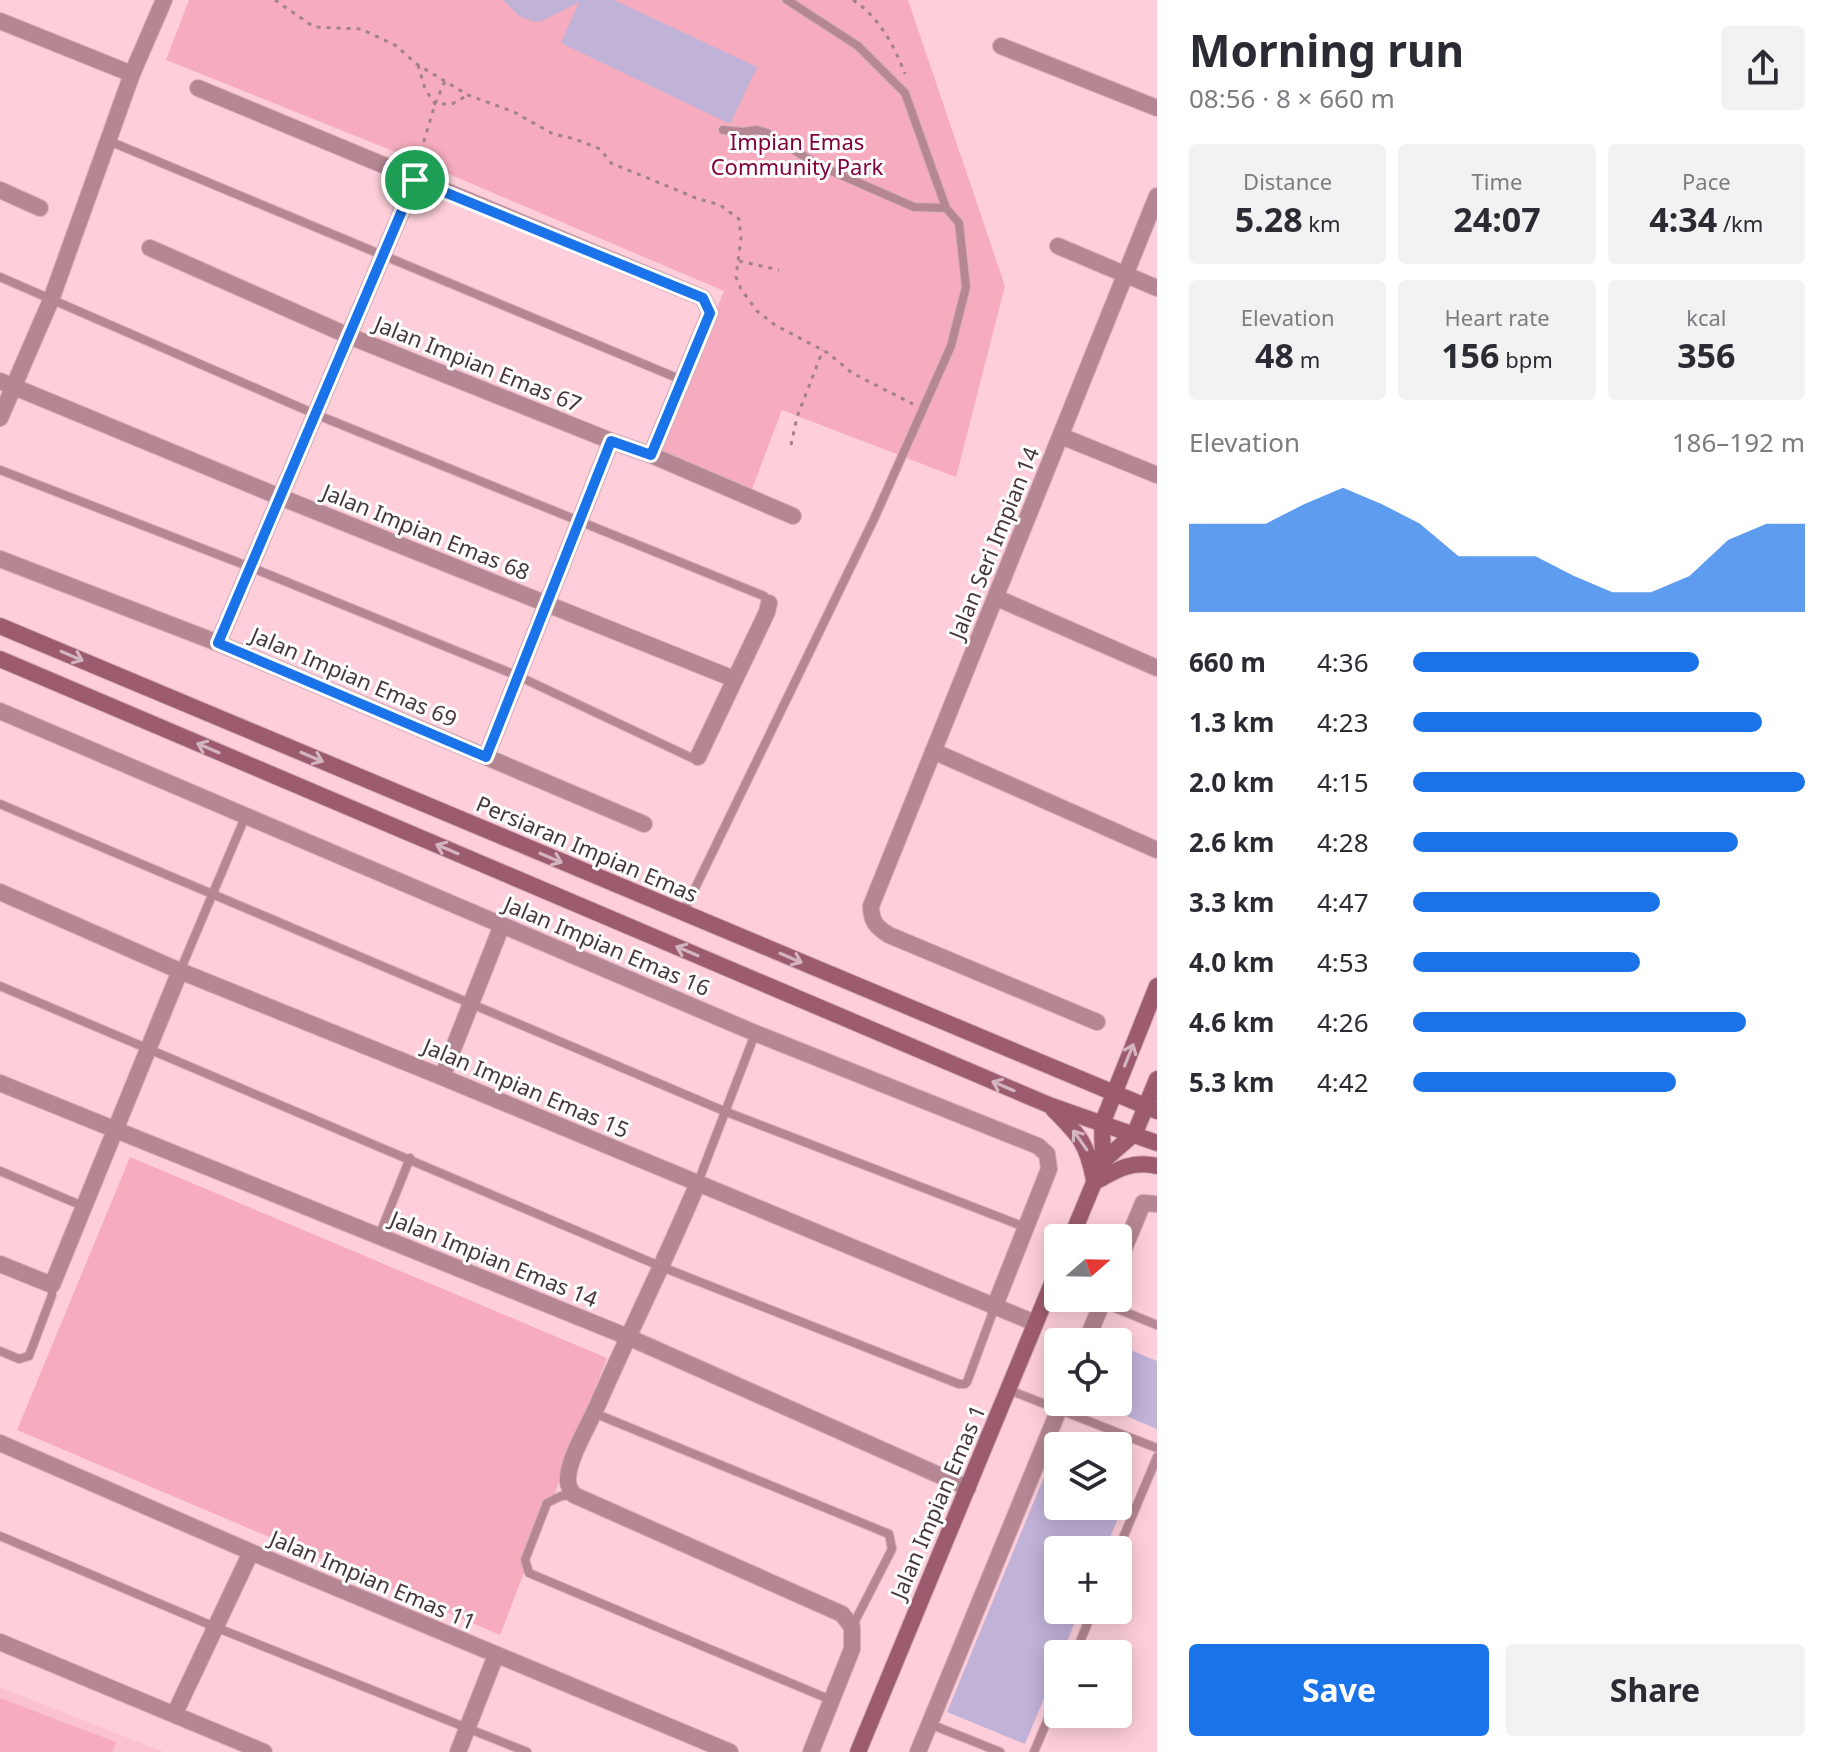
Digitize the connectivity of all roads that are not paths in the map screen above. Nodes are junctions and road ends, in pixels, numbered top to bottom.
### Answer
1 (164, 0) edge
2 (787, 0) edge
3 (0, 21) edge
4 (1001, 46) dead end
5 (132, 74) junction
6 (198, 88) dead end
7 (1157, 108) edge
8 (723, 130) dead end
9 (109, 141) junction
10 (413, 180) junction
11 (0, 190) edge
12 (1157, 196) edge
13 (40, 208) dead end
14 (946, 208) junction
15 (1058, 246) dead end
16 (150, 248) dead end
17 (383, 256) junction
18 (1126, 275) junction
19 (0, 277) edge
20 (1157, 288) edge
21 (51, 300) junction
22 (349, 336) junction
23 (682, 380) junction
24 (7, 384) edge
25 (315, 414) junction
26 (0, 418) edge
27 (1061, 436) junction
28 (611, 441) junction
29 (651, 455) junction
30 (0, 470) edge
31 (1157, 475) edge
32 (280, 497) junction
33 (793, 516) dead end
34 (580, 521) junction
35 (0, 559) edge
36 (250, 567) junction
37 (997, 598) junction
38 (547, 603) junction
39 (769, 603) joint
40 (1, 626) edge
41 (218, 643) junction
42 (0, 659) edge
43 (1157, 668) edge
44 (518, 676) junction
45 (734, 679) junction
46 (0, 711) edge
47 (933, 751) junction
48 (486, 757) junction
49 (698, 757) joint
50 (0, 804) edge
51 (246, 815) junction
52 (644, 824) dead end
53 (1157, 850) edge
54 (0, 892) edge
55 (213, 894) junction
56 (683, 913) junction
57 (502, 925) junction
58 (180, 971) junction
59 (0, 986) edge
60 (1157, 986) edge
61 (471, 1004) junction
62 (1097, 1022) dead end
63 (755, 1033) junction
64 (146, 1049) junction
65 (442, 1077) junction
66 (1157, 1079) edge
67 (0, 1083) edge
68 (1114, 1094) junction
69 (1049, 1105) junction
70 (1151, 1109) edge
71 (724, 1111) junction
72 (1102, 1124) junction
73 (117, 1130) junction
74 (1135, 1133) junction
75 (1157, 1143) edge
76 (410, 1158) junction
77 (1103, 1161) junction
78 (1157, 1166) edge
79 (0, 1171) edge
80 (1095, 1182) junction
81 (697, 1185) junction
82 (1150, 1203) edge
83 (85, 1207) junction
84 (1077, 1224) edge
85 (1025, 1227) junction
86 (378, 1236) junction
87 (1132, 1237) edge
88 (0, 1264) edge
89 (662, 1267) junction
90 (52, 1285) junction
91 (1044, 1302) edge
92 (994, 1308) junction
93 (1129, 1312) edge
94 (1035, 1323) junction
95 (1157, 1325) edge
96 (628, 1337) junction
97 (0, 1351) edge
98 (1008, 1389) junction
99 (1044, 1401) edge
100 (594, 1413) junction
101 (1056, 1416) edge
102 (1083, 1416) edge
103 (0, 1443) edge
104 (1157, 1448) edge
105 (1157, 1457) edge
106 (968, 1488) junction
107 (574, 1495) junction
108 (0, 1536) edge
109 (1124, 1536) edge
110 (251, 1552) junction
111 (215, 1627) junction
112 (852, 1627) junction
113 (0, 1642) edge
114 (496, 1655) junction
115 (832, 1701) junction
116 (175, 1713) junction
117 (930, 1724) junction
118 (467, 1728) junction
119 (1044, 1728) edge
120 (264, 1752) edge
121 (458, 1752) edge
122 (527, 1752) edge
123 (730, 1752) edge
124 (811, 1752) edge
125 (858, 1752) edge
126 (918, 1752) edge
127 (1000, 1752) edge
128 (1034, 1752) edge

1 - 5 street
2 - 14 lane
3 - 5 street
4 - 7 street
5 - 9 street
6 - 10 street
8 - 14 lane
9 - 17 lane
9 - 21 street
10 - 17 street
10 - 23 street
11 - 13 street
12 - 18 street, Jalan Seri Impian 14
14 - 56 lane
15 - 18 street
16 - 22 street, Jalan Impian Emas 67
17 - 22 street
17 - 23 lane
18 - 20 street
18 - 27 street, Jalan Seri Impian 14
19 - 21 lane
21 - 24 street
21 - 25 lane
22 - 25 street
22 - 28 street, Jalan Impian Emas 67
23 - 29 street
24 - 26 street
24 - 32 street, Jalan Impian Emas 68
25 - 32 street
25 - 34 lane
27 - 31 street
27 - 37 street, Jalan Seri Impian 14
28 - 29 street, Jalan Impian Emas 67
28 - 34 street
29 - 33 street, Jalan Impian Emas 67
30 - 36 lane
32 - 36 street
32 - 38 street, Jalan Impian Emas 68
34 - 38 street
34 - 39 lane
35 - 41 street, Jalan Impian Emas 69
36 - 41 street
36 - 44 lane
37 - 43 street
37 - 47 street, Jalan Seri Impian 14
38 - 44 street
38 - 45 street, Jalan Impian Emas 68
39 - 45 street
40 -> 56 main road, Persiaran Impian Emas
41 - 48 street, Jalan Impian Emas 69
69 -> 42 main road
44 - 48 street
44 - 49 lane
45 - 49 street
46 - 51 street, Jalan Impian Emas 16
47 - 53 street
47 - 62 street, Jalan Seri Impian 14
48 - 52 street, Jalan Impian Emas 69
50 - 55 lane
51 - 55 lane
51 - 57 street, Jalan Impian Emas 16
54 - 58 street, Jalan Impian Emas 15
55 - 58 lane
55 - 61 lane
56 -> 68 main road, Persiaran Impian Emas
57 - 61 street
57 - 63 street, Jalan Impian Emas 16
58 - 64 street
58 - 65 street, Jalan Impian Emas 15
59 - 64 lane
68 -> 60 main road
61 - 65 street
61 - 71 lane
63 - 71 lane
63 - 85 street, Jalan Impian Emas 16
64 - 73 street
64 - 76 lane
65 - 81 street, Jalan Impian Emas 15
66 - 70 main road
67 - 73 street, Jalan Impian Emas 14
68 - 70 main road, Persiaran Impian Emas
68 - 72 main road
69 - 72 main road
80 -> 69 main road
70 - 74 main road
71 - 81 lane
71 - 85 lane
72 - 74 main road
72 - 77 main road
73 - 83 street
73 - 86 street, Jalan Impian Emas 14
74 - 75 main road
74 - 77 main road
76 - 86 lane
76 - 89 lane
77 - 80 main road
78 - 80 main road
79 - 83 lane
80 - 84 main road
81 - 89 street
81 - 92 street, Jalan Impian Emas 15
82 - 87 street
83 - 90 street
85 - 92 street, Jalan Impian Emas 16
86 - 96 street, Jalan Impian Emas 14
88 - 90 street
89 - 92 lane
89 - 96 street
90 - 97 lane
91 - 94 main road, Jalan Impian Emas 1
92 - 94 street, Jalan Impian Emas 15
93 - 95 lane
94 - 98 main road, Jalan Impian Emas 1
96 - 100 street
96 - 106 street, Jalan Impian Emas 14
98 - 99 lane
98 - 106 main road, Jalan Impian Emas 1
100 - 107 street
100 - 112 lane
101 - 117 street
102 - 104 lane
103 - 110 street, Jalan Impian Emas 11
105 - 109 lane
106 - 125 main road, Jalan Impian Emas 1
107 - 112 street
107 - 115 lane
108 - 111 lane
110 - 111 street
110 - 114 street, Jalan Impian Emas 11
111 - 116 street
111 - 118 lane
112 - 115 street
113 - 116 street
114 - 118 street
114 - 123 street, Jalan Impian Emas 11
115 - 124 street
116 - 120 street
117 - 126 street
117 - 127 lane
118 - 121 street
118 - 122 lane
119 - 128 lane

